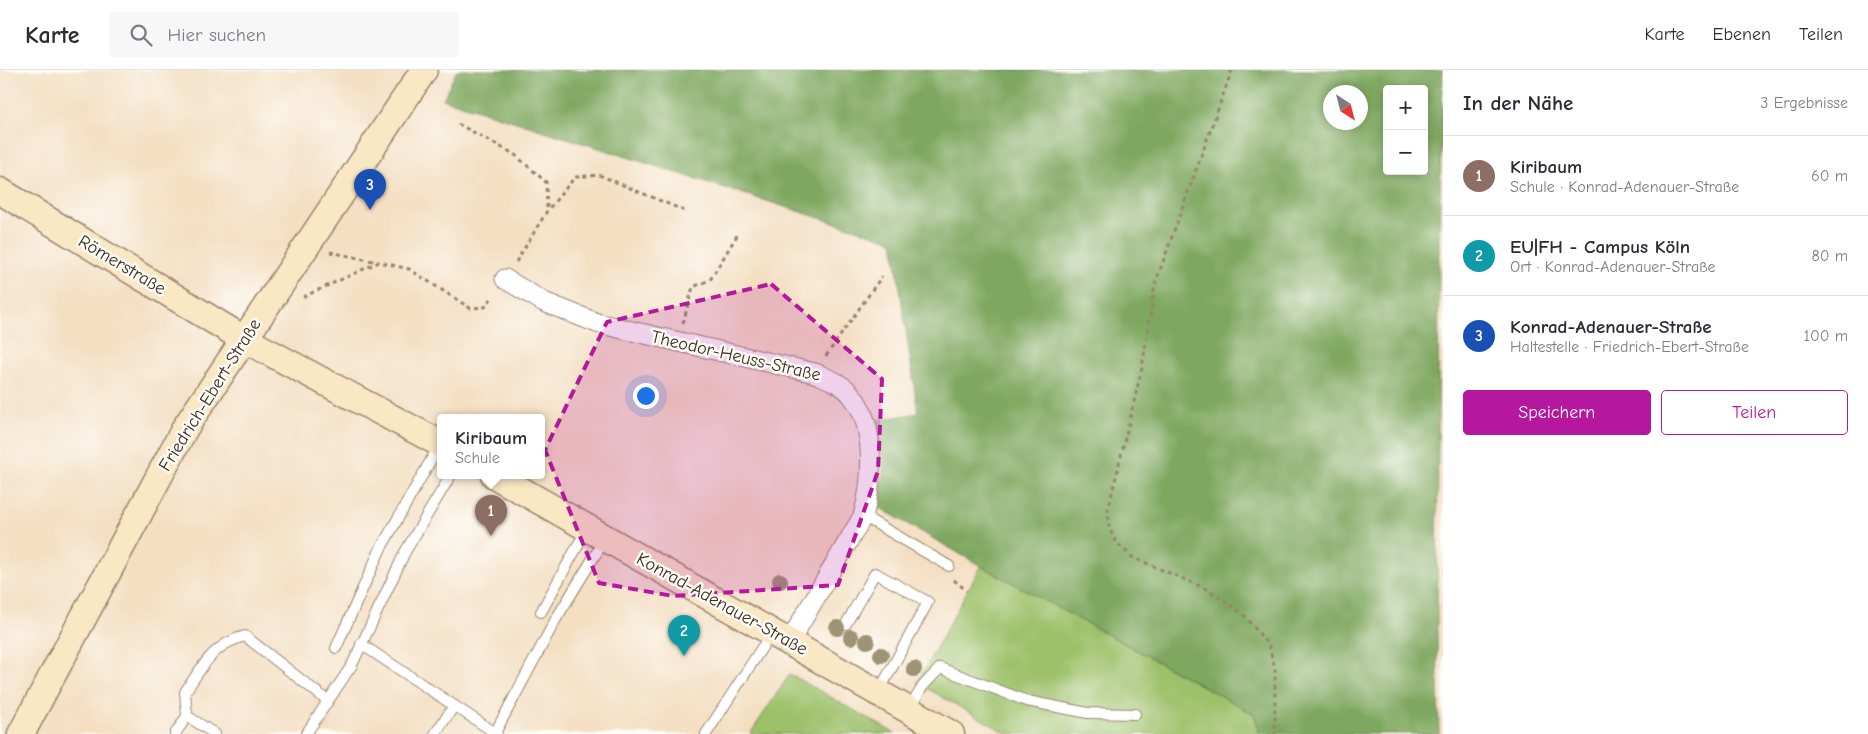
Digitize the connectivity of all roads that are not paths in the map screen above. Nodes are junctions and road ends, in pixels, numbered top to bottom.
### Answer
1 (424, 70) edge
2 (0, 191) edge
3 (505, 279) road end
4 (244, 339) junction
5 (437, 441) edge
6 (437, 450) edge
7 (449, 479) edge
8 (501, 479) edge
9 (863, 516) junction
10 (596, 534) junction
11 (949, 566) dead end
12 (541, 612) dead end
13 (846, 624) dead end
14 (781, 636) junction
15 (361, 644) junction
16 (336, 648) dead end
17 (877, 693) junction
18 (328, 702) junction
19 (454, 706) junction
20 (908, 710) junction
21 (1135, 714) dead end
22 (187, 716) junction
23 (496, 733) edge
24 (21, 734) edge
25 (175, 734) edge
26 (215, 734) edge
27 (306, 734) edge
28 (435, 734) edge
29 (706, 734) edge
30 (951, 734) edge

1 - 4 street, Friedrich-Ebert-Straße
2 - 4 street, Römerstraße
3 - 9 street, Theodor-Heuss-Straße
4 - 5 street
4 - 24 street, Friedrich-Ebert-Straße
6 - 16 lane
7 - 15 lane
8 - 10 street, Konrad-Adenauer-Straße
9 - 11 lane
9 - 14 street, Theodor-Heuss-Straße
10 - 12 lane
10 - 14 street, Konrad-Adenauer-Straße
10 - 23 lane
13 - 17 lane
14 - 17 street, Konrad-Adenauer-Straße
14 - 29 lane
15 - 18 lane
15 - 19 lane
17 - 20 street, Konrad-Adenauer-Straße
18 - 22 lane
18 - 27 lane
19 - 23 lane
19 - 28 lane
20 - 21 lane
20 - 30 street, Konrad-Adenauer-Straße
22 - 25 lane
22 - 26 lane

